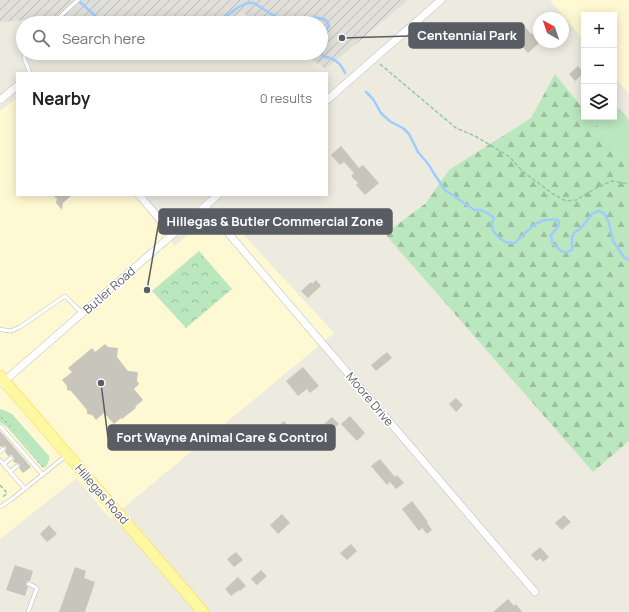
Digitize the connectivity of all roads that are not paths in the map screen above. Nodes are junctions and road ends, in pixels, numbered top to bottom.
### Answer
1 (78, 0) edge
2 (441, 0) edge
3 (61, 16) edge
4 (25, 60) edge
5 (30, 72) edge
6 (16, 87) edge
7 (328, 99) edge
8 (0, 100) edge
9 (139, 196) edge
10 (217, 196) edge
11 (205, 206) junction
12 (172, 234) junction
13 (82, 313) junction
14 (0, 329) edge
15 (1, 381) edge
16 (0, 426) edge
17 (67, 454) junction
18 (11, 458) dead end
19 (0, 460) edge
20 (4, 464) junction
21 (17, 466) dead end
22 (10, 472) junction
23 (43, 475) junction
24 (25, 489) junction
25 (0, 507) edge
26 (29, 584) dead end
27 (535, 592) dead end
28 (28, 612) edge
29 (203, 612) edge

1 - 3 lane
2 - 7 street
4 - 5 lane
6 - 8 street
9 - 12 street
10 - 11 street, Butler Road
11 - 12 street, Butler Road
11 - 27 street, Moore Drive
12 - 13 street, Butler Road
13 - 14 lane
13 - 15 street, Butler Road
15 - 17 main road, Hillegas Road
16 - 23 lane
17 - 23 lane
17 - 29 main road, Hillegas Road
18 - 20 lane
19 - 20 lane
20 - 22 lane
21 - 22 lane
22 - 24 lane
23 - 24 lane
24 - 25 lane
26 - 28 lane

